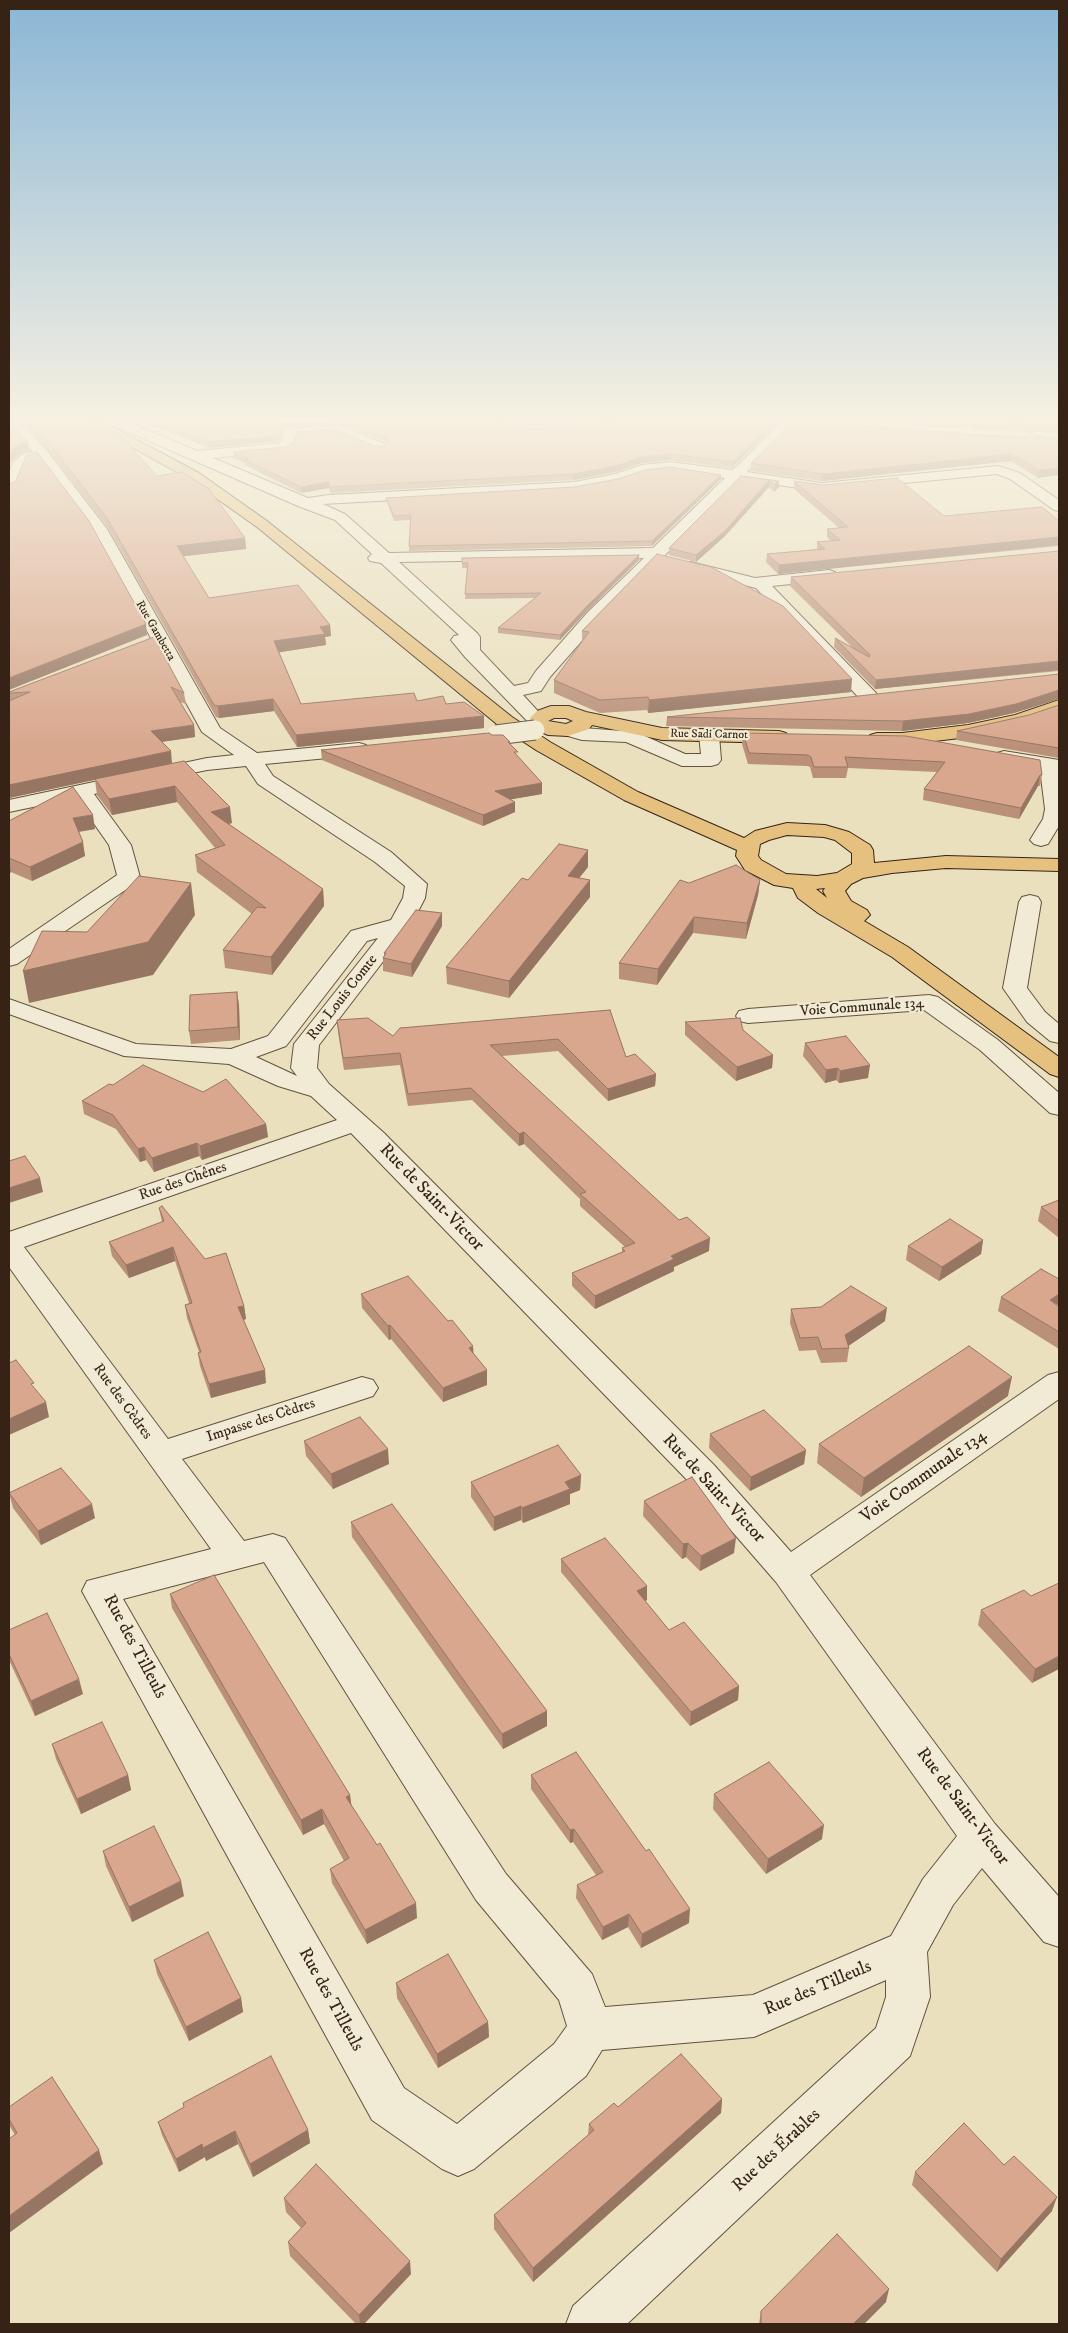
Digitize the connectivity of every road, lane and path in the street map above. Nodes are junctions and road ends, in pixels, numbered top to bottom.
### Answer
1 (100, 531) edge
2 (270, 531) edge
3 (343, 531) edge
4 (681, 531) edge
5 (657, 555) junction
6 (378, 558) junction
7 (844, 574) edge
8 (755, 583) junction
9 (512, 692) junction
10 (888, 695) edge
11 (870, 697) junction
12 (846, 699) edge
13 (1059, 706) edge
14 (560, 712) junction
15 (674, 717) edge
16 (579, 723) junction
17 (539, 726) junction
18 (627, 726) junction
19 (709, 735) junction
20 (487, 736) edge
21 (796, 737) edge
22 (863, 738) edge
23 (902, 739) junction
24 (374, 747) edge
25 (970, 751) edge
26 (990, 754) edge
27 (252, 759) junction
28 (1054, 766) edge
29 (597, 775) junction
30 (81, 790) junction
31 (9, 806) edge
32 (788, 829) junction
33 (1042, 840) dead end
34 (854, 844) junction
35 (748, 847) junction
36 (946, 862) junction
37 (1059, 865) edge
38 (850, 875) junction
39 (802, 883) junction
40 (1030, 902) dead end
41 (400, 925) junction
42 (9, 959) edge
43 (9, 1006) edge
44 (748, 1016) dead end
45 (1059, 1036) edge
46 (234, 1057) junction
47 (1059, 1057) edge
48 (1059, 1069) edge
49 (320, 1090) junction
50 (1059, 1107) edge
51 (356, 1122) junction
52 (9, 1242) edge
53 (9, 1247) edge
54 (1059, 1383) edge
55 (362, 1388) dead end
56 (160, 1454) junction
57 (236, 1557) junction
58 (788, 1572) junction
59 (981, 1837) junction
60 (1059, 1928) edge
61 (906, 1950) junction
62 (590, 2030) junction
63 (600, 2321) edge

1 - 27 street, Rue Gambetta
2 - 29 main road
3 - 6 street
4 - 5 street
5 - 6 street
5 - 8 street
5 - 9 street
6 - 9 street
7 - 8 street
8 - 11 street
9 - 14 street
9 - 17 street
10 - 11 main road
11 - 12 main road
13 - 23 main road
14 - 16 main road
14 - 17 main road
15 - 18 main road, Rue Sadi Carnot
16 - 17 main road
16 - 18 main road, Rue Sadi Carnot
16 - 19 street
17 - 20 street, bridge
18 - 19 main road, Rue Sadi Carnot
19 - 21 main road, Rue Sadi Carnot
22 - 23 main road
23 - 25 street
24 - 27 street
26 - 28 street
27 - 30 street
27 - 41 street, Rue Louis Comte
28 - 33 street
29 - 32 main road
29 - 35 main road
30 - 31 street
30 - 42 street
32 - 34 main road
32 - 35 main road
34 - 36 main road
34 - 38 main road
35 - 39 main road
36 - 37 main road
36 - 38 main road
38 - 39 main road
38 - 47 main road
39 - 48 main road
40 - 45 street
41 - 46 street
41 - 49 street, Rue Louis Comte
43 - 46 street
44 - 50 street, Voie Communale 134
46 - 49 street
49 - 51 street, Rue de Saint-Victor
51 - 52 street, Rue des Chênes
51 - 58 street, Rue de Saint-Victor
53 - 56 street, Rue des Cèdres
54 - 58 street, Voie Communale 134
55 - 56 street, Impasse des Cèdres
56 - 57 street, Rue des Cèdres
57 - 62 street, Rue des Tilleuls
57 - 62 street, Rue des Tilleuls
58 - 59 street, Rue de Saint-Victor
59 - 60 street, Rue de Saint-Victor
59 - 61 street
61 - 62 street, Rue des Tilleuls
61 - 63 street, Rue des Érables

